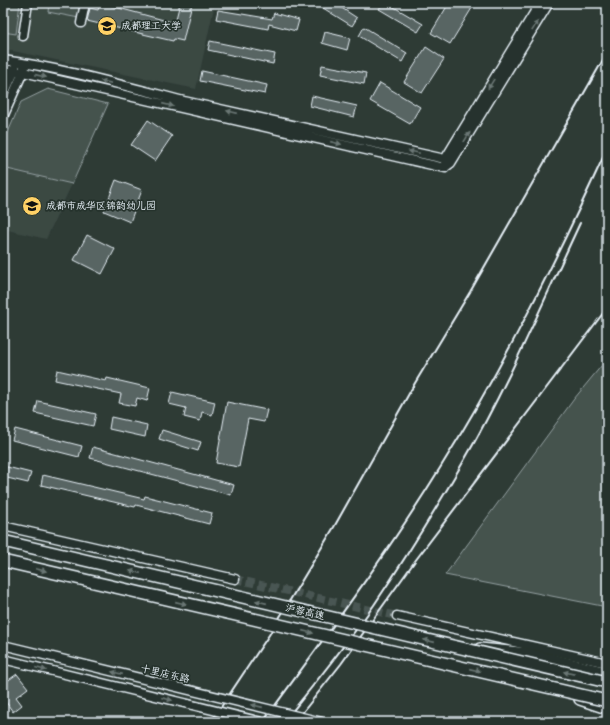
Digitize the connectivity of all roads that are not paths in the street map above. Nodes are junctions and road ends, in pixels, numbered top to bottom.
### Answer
1 (28, 3) edge
2 (85, 3) edge
3 (540, 3) edge
4 (549, 3) edge
5 (81, 23) dead end
6 (23, 36) dead end
7 (3, 60) edge
8 (15, 66) junction
9 (24, 68) junction
10 (3, 69) edge
11 (3, 96) edge
12 (3, 118) edge
13 (447, 163) junction
14 (3, 526) edge
15 (3, 541) edge
16 (3, 561) edge
17 (235, 579) tunnel mouth
18 (397, 616) tunnel mouth
19 (444, 645) junction
20 (3, 646) edge
21 (3, 659) edge
22 (607, 663) edge
23 (607, 673) edge
24 (607, 682) edge
25 (546, 686) junction
26 (607, 701) edge
27 (607, 708) edge
28 (262, 722) edge
29 (322, 722) edge

1 - 6 street
2 - 5 street
3 -> 13 street
13 -> 4 street
7 - 8 street
8 - 9 street
8 - 10 street
8 - 11 street
9 - 12 street
9 - 13 street
14 - 17 street
19 -> 15 highway, 沪蓉高速, bridge
16 -> 25 highway, 沪蓉高速, bridge
18 - 22 street
19 - 23 highway, bridge
24 -> 19 highway, 沪蓉高速, bridge
29 -> 20 street, 十里店东路, bridge
21 -> 28 street, bridge
25 - 26 highway, 沪蓉高速, bridge
25 - 27 highway, bridge

